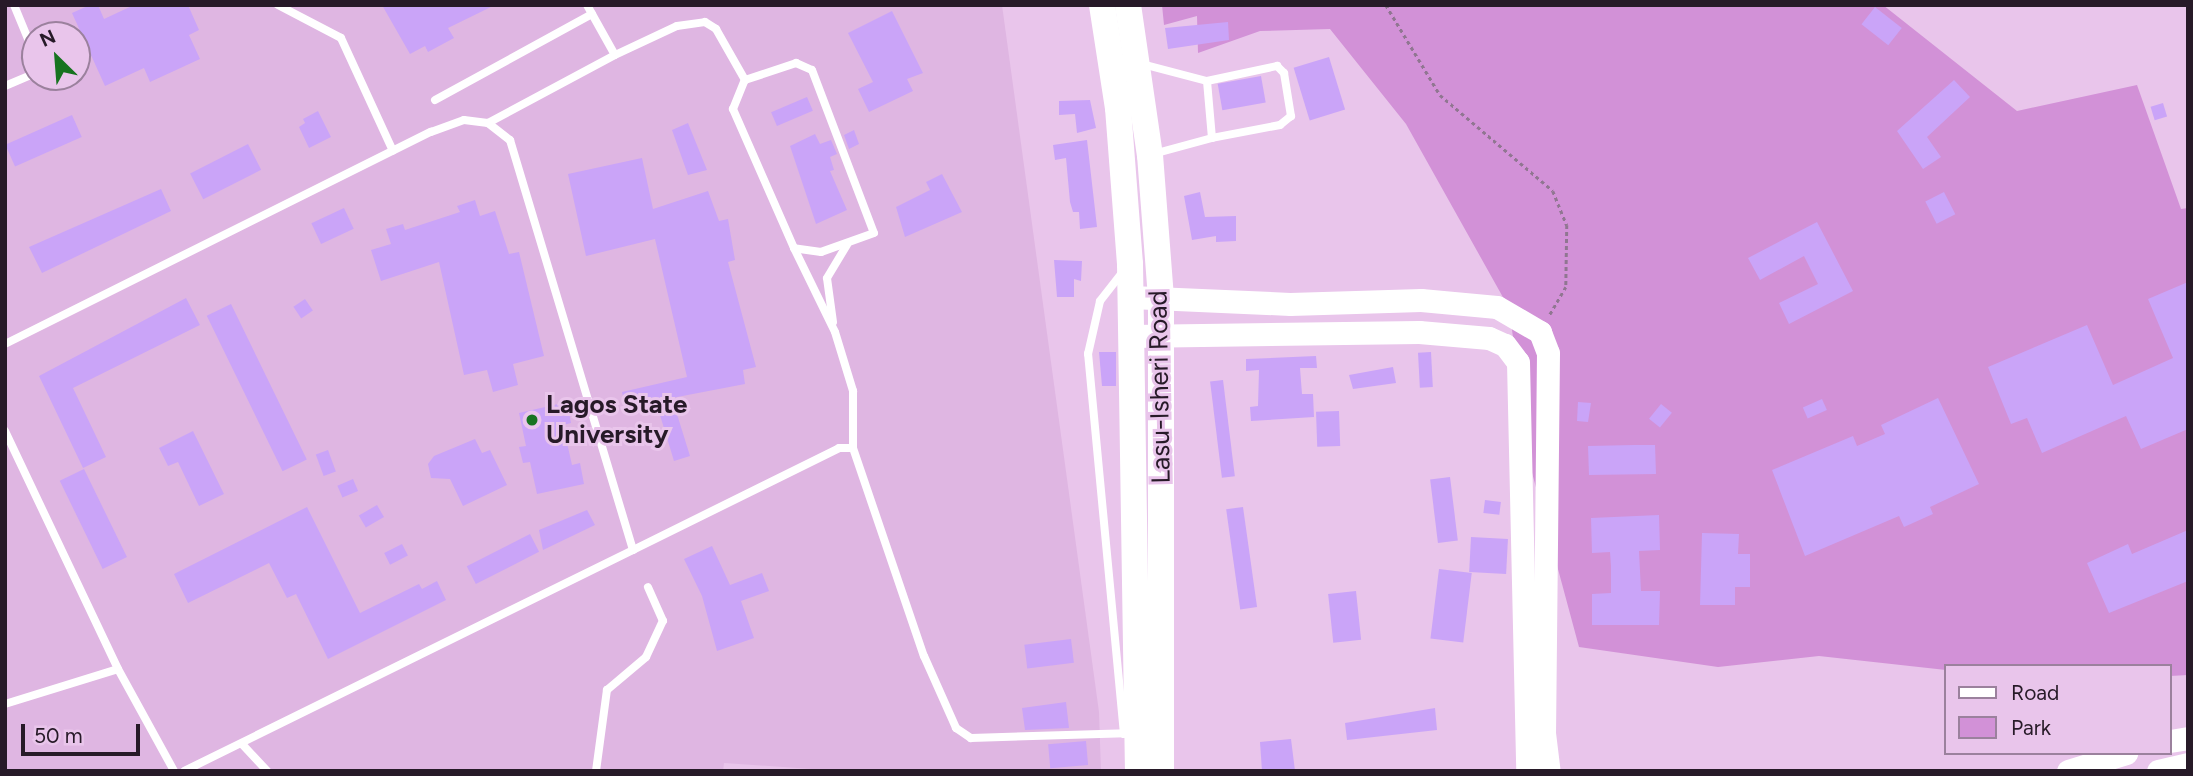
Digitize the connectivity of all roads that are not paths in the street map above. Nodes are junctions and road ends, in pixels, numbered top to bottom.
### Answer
1 (278, 5) edge
2 (1102, 5) edge
3 (1128, 5) edge
4 (589, 9) edge
5 (615, 55) junction
6 (1136, 62) junction
7 (745, 80) junction
8 (1207, 81) junction
9 (435, 100) dead end
10 (488, 123) junction
11 (1212, 138) junction
12 (393, 151) junction
13 (1150, 155) junction
14 (847, 245) junction
15 (794, 248) junction
16 (1130, 264) junction
17 (1131, 297) junction
18 (1161, 298) junction
19 (835, 332) junction
20 (1132, 335) junction
21 (1162, 336) junction
22 (5, 344) edge
23 (5, 431) edge
24 (853, 447) junction
25 (633, 550) junction
26 (648, 587) dead end
27 (118, 669) junction
28 (5, 704) edge
29 (1131, 733) junction
30 (242, 744) junction
31 (2120, 755) edge
32 (2188, 765) edge
33 (174, 771) edge
34 (184, 771) edge
35 (267, 771) edge
36 (596, 771) edge
37 (1138, 771) edge
38 (1161, 771) edge
39 (1527, 771) edge
40 (1549, 771) edge
41 (2068, 771) edge
42 (2158, 771) edge

1 - 12 lane
2 - 16 main road, Lasu-Isheri Road
3 - 6 main road, Lasu-Isheri Road
4 - 5 lane
4 - 9 lane
5 - 7 lane
5 - 10 lane
6 - 8 lane
6 - 13 main road, Lasu-Isheri Road
7 - 14 lane
7 - 15 lane
8 - 11 lane
8 - 11 lane
10 - 12 lane
10 - 25 lane
11 - 13 lane
12 - 22 lane
13 - 18 main road, Lasu-Isheri Road
14 - 15 lane
14 - 19 lane
15 - 19 lane
16 - 17 main road, Lasu-Isheri Road
16 - 29 lane
17 - 18 main road
17 - 20 main road, Lasu-Isheri Road
18 - 21 main road, Lasu-Isheri Road
18 - 40 main road
19 - 24 lane
20 - 21 main road
20 - 29 main road, Lasu-Isheri Road
21 - 38 main road, Lasu-Isheri Road
21 - 39 main road
23 - 27 lane
24 - 25 lane
24 - 29 lane
25 - 30 lane
26 - 36 lane
27 - 28 lane
27 - 33 lane
29 - 37 main road, Lasu-Isheri Road
30 - 34 lane
30 - 35 lane
31 - 41 main road
32 - 42 main road

